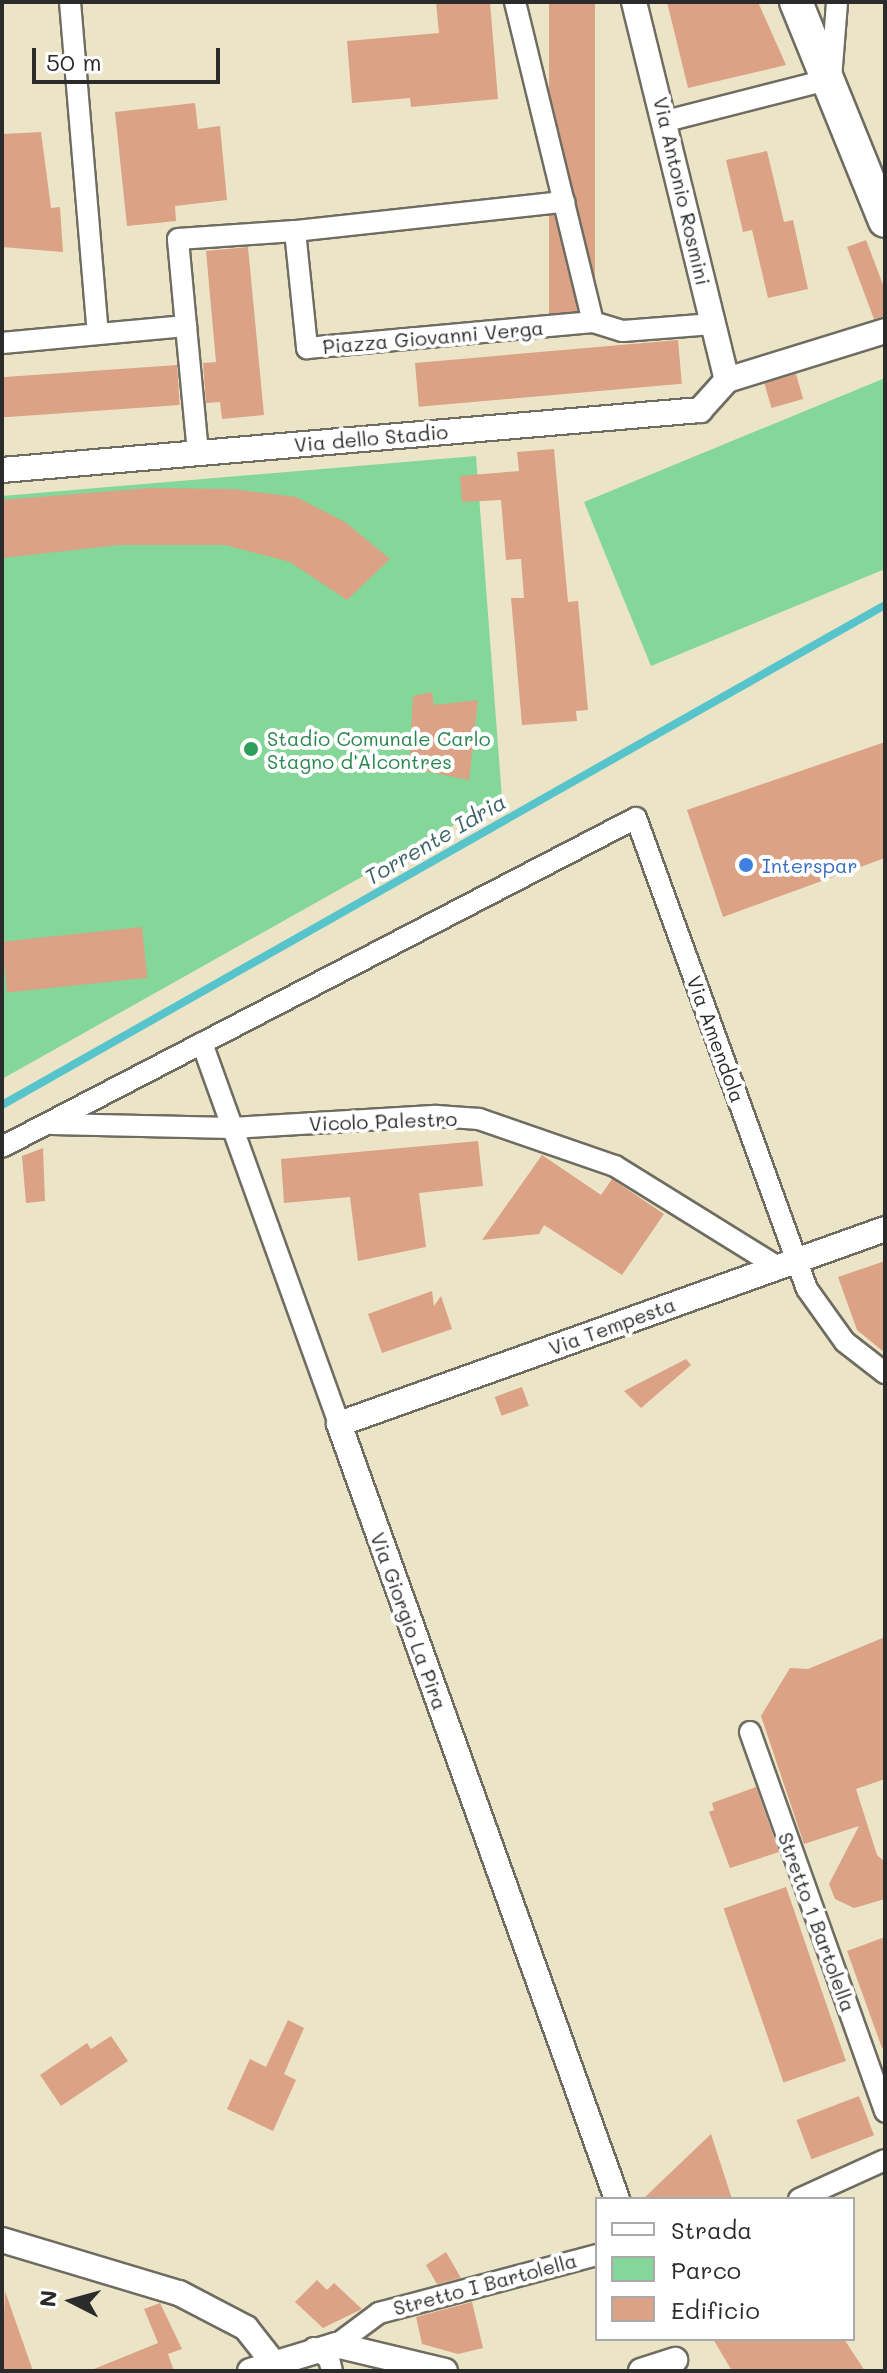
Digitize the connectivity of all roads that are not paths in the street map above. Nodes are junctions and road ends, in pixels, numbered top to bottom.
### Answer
1 (70, 2) edge
2 (515, 2) edge
3 (634, 2) edge
4 (796, 2) edge
5 (837, 2) edge
6 (831, 79) junction
7 (666, 121) junction
8 (564, 202) junction
9 (885, 221) edge
10 (295, 231) junction
11 (593, 322) junction
12 (713, 324) junction
13 (186, 326) junction
14 (885, 331) edge
15 (98, 334) junction
16 (2, 343) edge
17 (727, 380) junction
18 (198, 453) junction
19 (2, 470) edge
20 (202, 1043) junction
21 (47, 1124) junction
22 (232, 1128) junction
23 (2, 1147) edge
24 (885, 1229) edge
25 (787, 1264) junction
26 (885, 1373) edge
27 (339, 1424) junction
28 (750, 1732) dead end
29 (885, 2112) edge
30 (885, 2160) edge
31 (616, 2197) edge
32 (803, 2197) edge
33 (2, 2240) edge
34 (595, 2256) edge
35 (325, 2346) junction
36 (673, 2357) edge
37 (413, 2363) junction
38 (261, 2366) edge
39 (332, 2371) edge
40 (381, 2371) edge
41 (445, 2371) edge
42 (641, 2371) edge

1 - 15 street
2 - 8 street
3 - 7 street, Via Antonio Rosmini
4 - 6 main road
5 - 6 street
6 - 7 street
6 - 9 main road
7 - 12 street, Via Antonio Rosmini
8 - 10 street
8 - 11 street
10 - 11 street, Piazza Giovanni Verga
10 - 13 street
11 - 12 street
12 - 17 street, Via Antonio Rosmini
13 - 15 street
13 - 18 street
14 - 17 street
15 - 16 street
17 - 18 street, Via dello Stadio
18 - 19 street, Via dello Stadio
20 - 21 street
20 - 22 street, Via Giorgio La Pira
20 - 25 street, Via Amendola
21 - 22 street, Vicolo Palestro
21 - 23 street
22 - 25 street, Vicolo Palestro
22 - 27 street, Via Giorgio La Pira
24 - 25 street, Via Tempesta
25 - 26 street, Via Amendola
25 - 27 street, Via Tempesta
27 - 31 street, Via Giorgio La Pira
28 - 29 street, Stretto 1 Bartolella
30 - 32 street
33 - 38 street
34 - 35 street, Stretto I Bartolella
35 - 37 street
35 - 38 street, Stretto I Bartolella
35 - 39 street
36 - 42 street
37 - 40 street
37 - 41 street

